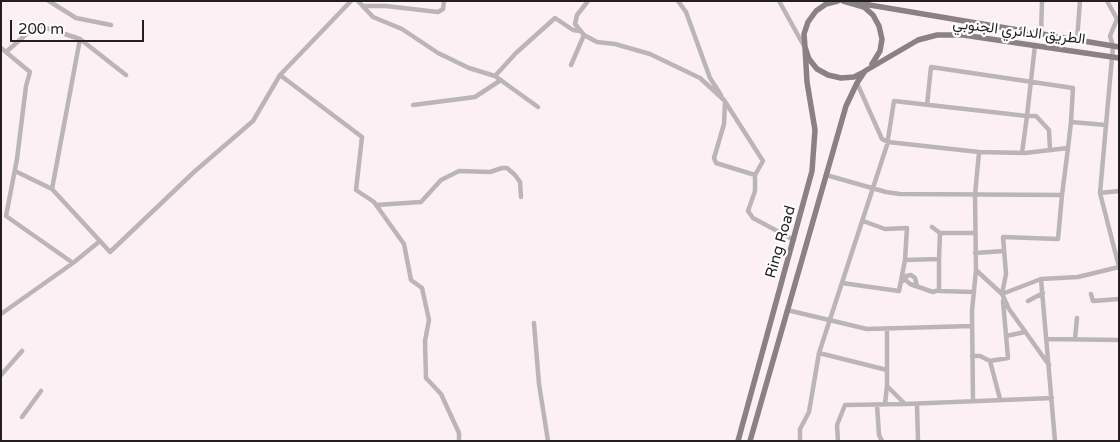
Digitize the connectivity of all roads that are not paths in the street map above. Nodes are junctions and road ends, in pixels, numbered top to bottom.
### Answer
1 (48, 1) edge
2 (351, 1) edge
3 (358, 1) edge
4 (444, 1) edge
5 (588, 1) edge
6 (678, 1) edge
7 (779, 1) edge
8 (838, 1) edge
9 (843, 1) edge
10 (1042, 1) edge
11 (1080, 1) edge
12 (1107, 1) edge
13 (850, 2) edge
14 (362, 6) junction
15 (111, 25) dead end
16 (582, 33) junction
17 (1041, 35) junction
18 (80, 39) junction
19 (1077, 40) junction
20 (1035, 45) junction
21 (805, 47) junction
22 (1116, 47) edge
23 (1, 48) edge
24 (6, 52) junction
25 (1112, 56) junction
26 (1119, 58) edge
27 (571, 65) dead end
28 (865, 71) junction
29 (126, 75) dead end
30 (280, 76) junction
31 (495, 76) junction
32 (501, 80) junction
33 (1031, 81) junction
34 (857, 82) junction
35 (725, 100) junction
36 (413, 105) dead end
37 (927, 105) junction
38 (538, 108) dead end
39 (1027, 116) junction
40 (1072, 122) junction
41 (1106, 125) junction
42 (888, 142) junction
43 (1068, 148) junction
44 (1050, 150) junction
45 (979, 152) junction
46 (1022, 153) junction
47 (15, 170) junction
48 (755, 175) junction
49 (826, 175) junction
50 (52, 189) junction
51 (873, 189) junction
52 (1119, 191) edge
53 (1100, 193) junction
54 (975, 195) junction
55 (1062, 195) junction
56 (521, 197) dead end
57 (376, 205) junction
58 (862, 221) junction
59 (932, 226) dead end
60 (940, 233) junction
61 (975, 233) junction
62 (794, 240) junction
63 (100, 241) junction
64 (1004, 251) junction
65 (976, 253) junction
66 (939, 259) junction
67 (905, 260) junction
68 (73, 264) junction
69 (976, 270) junction
70 (904, 277) junction
71 (1041, 279) junction
72 (842, 283) junction
73 (939, 290) junction
74 (974, 292) junction
75 (1043, 293) junction
76 (1091, 294) dead end
77 (1003, 297) junction
78 (1119, 299) edge
79 (1028, 301) dead end
80 (786, 310) junction
81 (1, 314) edge
82 (1077, 318) dead end
83 (830, 320) junction
84 (534, 323) dead end
85 (972, 326) junction
86 (887, 329) junction
87 (1025, 332) junction
88 (1006, 336) junction
89 (1047, 339) junction
90 (1076, 339) junction
91 (1119, 340) edge
92 (22, 350) dead end
93 (820, 353) junction
94 (972, 356) junction
95 (990, 361) junction
96 (1050, 366) junction
97 (887, 370) junction
98 (1, 375) edge
99 (887, 386) junction
100 (41, 390) dead end
101 (1052, 398) junction
102 (1000, 399) junction
103 (973, 401) junction
104 (885, 404) junction
105 (905, 404) junction
106 (917, 404) junction
107 (877, 405) junction
108 (22, 417) dead end
109 (459, 441) edge
110 (548, 441) edge
111 (738, 441) edge
112 (750, 441) edge
113 (800, 441) edge
114 (838, 441) edge
115 (882, 441) edge
116 (918, 441) edge
117 (1055, 441) edge

1 - 15 street
2 - 30 street
3 - 14 street
4 - 14 street
5 - 16 street
6 - 35 street
7 - 21 street
8 - 21 main road, Ring Road
9 - 13 main road, الطريق الدائري الجنوبي
10 - 17 street
11 - 19 street
12 - 22 street
13 - 17 main road, الطريق الدائري الجنوبي
13 - 28 main road, Ring Road
14 - 31 street
16 - 27 street
16 - 31 street
16 - 35 street
17 - 19 main road, الطريق الدائري الجنوبي
18 - 24 street
18 - 29 street
18 - 50 street
19 - 22 main road, الطريق الدائري الجنوبي
20 - 25 main road, الطريق الدائري الجنوبي
20 - 28 main road, الطريق الدائري الجنوبي
20 - 33 street
21 - 28 main road
21 - 62 main road, Ring Road
22 - 25 street
23 - 24 street
24 - 47 street
25 - 26 main road, الطريق الدائري الجنوبي
25 - 41 street
28 - 34 main road, Ring Road
30 - 57 street
30 - 63 street
31 - 32 street
32 - 36 street
32 - 38 street
33 - 37 street
33 - 39 street
33 - 40 street
34 - 42 street
34 - 49 main road, Ring Road
35 - 48 street
35 - 48 street
37 - 39 street
37 - 42 street
39 - 44 street
39 - 46 street
40 - 41 street
40 - 43 street
41 - 53 street
42 - 45 street
42 - 51 street
43 - 44 street
43 - 55 street
44 - 46 street
45 - 46 street
45 - 54 street
47 - 50 street
47 - 68 street
48 - 62 street
49 - 51 street
49 - 80 main road, Ring Road
50 - 63 street
51 - 54 street
51 - 58 street
52 - 53 street
53 - 71 street
54 - 55 street
54 - 61 street
55 - 64 street
56 - 57 street
57 - 109 street
58 - 67 street
58 - 72 street
59 - 60 street
60 - 61 street
60 - 66 street
61 - 65 street
62 - 111 main road, Ring Road
63 - 68 street
64 - 65 street
64 - 77 street
65 - 69 street
66 - 67 street
66 - 73 street
67 - 70 street
68 - 81 street
69 - 74 street
69 - 77 street
70 - 72 street
70 - 73 street
71 - 75 street
71 - 77 street
72 - 83 street
73 - 74 street
74 - 85 street
75 - 79 street
75 - 89 street
76 - 78 street
77 - 87 street
77 - 88 street
80 - 83 street
80 - 112 main road, Ring Road
82 - 90 street
83 - 86 street
83 - 93 street
84 - 110 street
85 - 86 street
85 - 94 street
86 - 97 street
87 - 88 street
87 - 96 street
88 - 95 street
89 - 90 street
89 - 96 street
90 - 91 street
92 - 98 street
93 - 97 street
93 - 113 street
94 - 95 street
94 - 103 street
95 - 102 street
96 - 101 street
97 - 99 street
99 - 104 street
99 - 105 street
100 - 108 street
101 - 102 street
101 - 117 street
102 - 103 street
103 - 106 street
104 - 105 street
104 - 107 street
105 - 106 street
106 - 116 street
107 - 114 street
107 - 115 street

